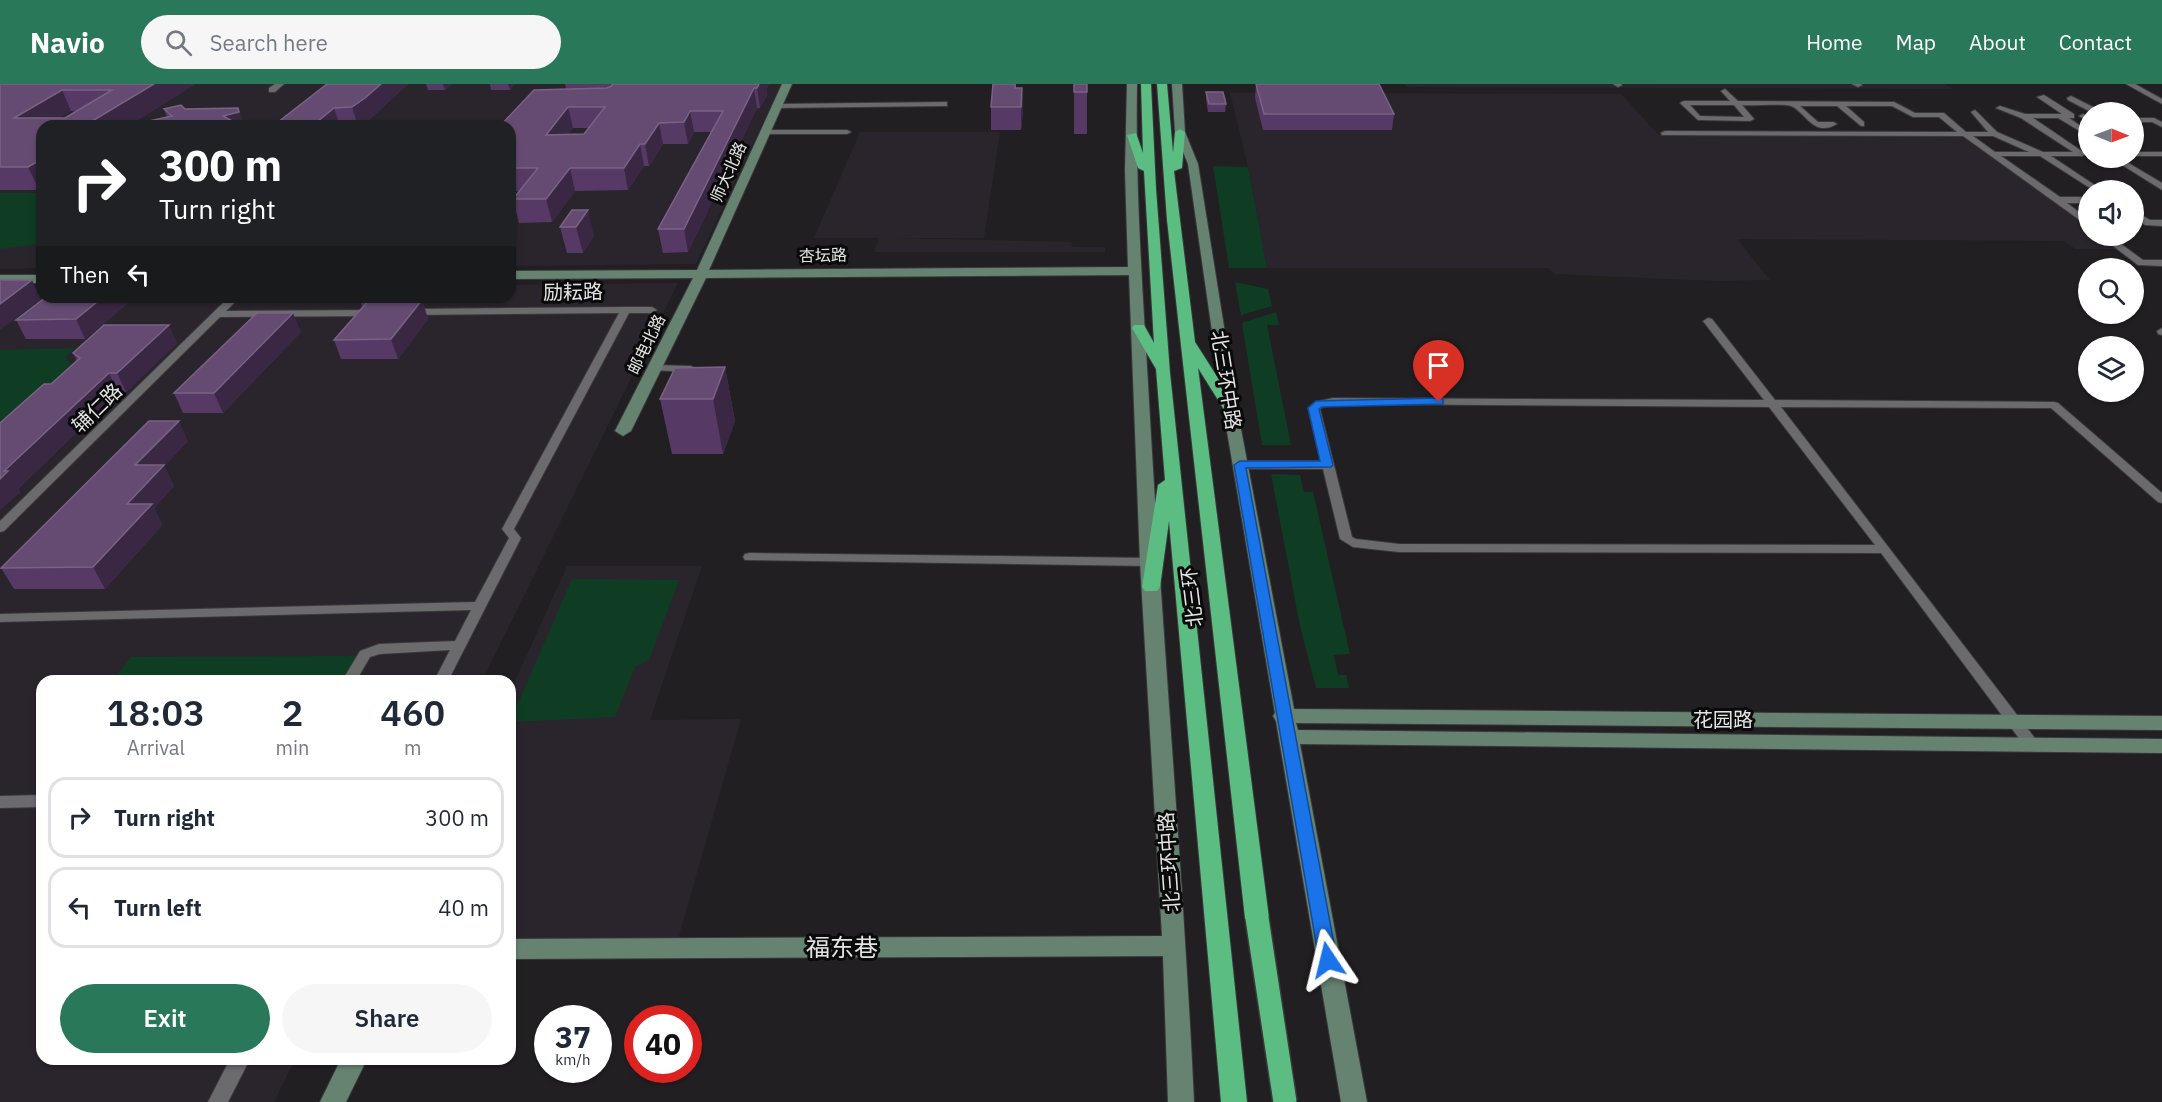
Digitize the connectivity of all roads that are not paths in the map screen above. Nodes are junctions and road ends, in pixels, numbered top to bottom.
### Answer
1 (280, 84) edge
2 (787, 84) edge
3 (1146, 84) edge
4 (1162, 84) edge
5 (2130, 84) edge
6 (1130, 85) edge
7 (1180, 86) edge
8 (272, 90) dead end
9 (1725, 91) dead end
10 (2041, 98) dead end
11 (2071, 98) dead end
12 (2078, 102) edge
13 (2162, 102) edge
14 (1738, 103) junction
15 (1792, 103) junction
16 (1838, 103) junction
17 (944, 104) dead end
18 (776, 106) junction
19 (2000, 108) dead end
20 (1975, 112) dead end
21 (2024, 116) junction
22 (2060, 116) junction
23 (2070, 116) junction
24 (2078, 116) edge
25 (2144, 120) edge
26 (2162, 125) edge
27 (2078, 128) edge
28 (764, 132) junction
29 (848, 132) dead end
30 (1180, 132) junction
31 (1665, 133) dead end
32 (1963, 133) junction
33 (1995, 134) junction
34 (1132, 135) junction
35 (2078, 150) edge
36 (1991, 154) junction
37 (2042, 154) junction
38 (2078, 154) edge
39 (2144, 154) edge
40 (2162, 154) edge
41 (2131, 168) edge
42 (2082, 180) edge
43 (2162, 187) edge
44 (1150, 189) junction
45 (2058, 200) junction
46 (2078, 200) edge
47 (2078, 215) edge
48 (1173, 220) junction
49 (2144, 220) edge
50 (2148, 223) junction
51 (2162, 223) edge
52 (2162, 232) edge
53 (2119, 246) edge
54 (2162, 263) edge
55 (1135, 268) junction
56 (516, 270) edge
57 (703, 271) junction
58 (36, 273) edge
59 (0, 274) edge
60 (516, 275) edge
61 (0, 279) edge
62 (36, 279) edge
63 (229, 303) edge
64 (626, 310) junction
65 (652, 310) dead end
66 (398, 312) edge
67 (386, 313) edge
68 (219, 314) junction
69 (1708, 321) dead end
70 (1139, 328) junction
71 (1187, 338) junction
72 (654, 369) junction
73 (693, 369) edge
74 (1163, 373) junction
75 (1772, 403) junction
76 (1230, 408) junction
77 (623, 430) dead end
78 (1171, 456) junction
79 (1240, 465) junction
80 (1327, 465) junction
81 (2162, 499) edge
82 (0, 528) edge
83 (1885, 549) junction
84 (750, 557) dead end
85 (1149, 562) junction
86 (1151, 587) junction
87 (479, 606) junction
88 (0, 618) edge
89 (458, 645) junction
90 (353, 675) edge
91 (444, 675) edge
92 (1843, 721) junction
93 (2015, 722) junction
94 (2162, 723) edge
95 (1285, 727) junction
96 (1858, 743) junction
97 (2032, 745) junction
98 (2162, 746) edge
99 (36, 801) edge
100 (0, 802) edge
101 (1175, 946) junction
102 (516, 949) edge
103 (1227, 1042) junction
104 (237, 1065) edge
105 (351, 1065) edge
106 (218, 1102) edge
107 (333, 1102) edge
108 (1181, 1102) edge
109 (1222, 1102) edge
110 (1234, 1102) edge
111 (1285, 1102) edge
112 (1354, 1102) edge

1 - 8 street
2 - 18 street, 师大北路
3 - 44 highway, 北三环
4 - 48 highway, 北三环
5 - 13 street
6 - 34 street, 北三环中路
7 - 30 street, 北三环中路
9 - 14 street
10 - 23 street
11 - 12 street
14 - 14 street
14 - 15 street
15 - 16 street
15 - 16 street
16 - 32 street
17 - 18 street
18 - 28 street, 师大北路
19 - 21 street
20 - 33 street
21 - 22 street
21 - 35 street
22 - 23 street
22 - 27 street
23 - 24 street
25 - 26 street
28 - 29 street
28 - 57 street, 师大北路
30 - 48 highway
30 - 76 street, 北三环中路
31 - 32 street
32 - 33 street
32 - 36 street
33 - 37 street
34 - 44 highway
34 - 55 street, 北三环中路
36 - 37 street
36 - 45 street
37 - 38 street
37 - 42 street
39 - 40 street
41 - 43 street
44 - 74 highway, 北三环
45 - 46 street
45 - 47 street
48 - 71 highway, 北三环
49 - 50 street
50 - 51 street
50 - 52 street
53 - 54 street
55 - 57 street, 杏坛路
55 - 70 street, 北三环中路
56 - 57 street, 杏坛路
57 - 60 street, 杏坛路
57 - 72 street, 邮电北路
58 - 59 street
61 - 62 street
63 - 68 street, 辅仁路
64 - 65 street
64 - 66 street, 励耘路
64 - 87 street, 励耘路
67 - 68 street
68 - 82 street, 辅仁路
69 - 75 street
70 - 74 highway
70 - 85 street, 北三环中路
71 - 76 highway
71 - 111 highway, 北三环, bridge
72 - 73 street
72 - 77 street, 邮电北路
74 - 78 highway, 北三环
75 - 80 street
75 - 81 street
75 - 83 street
76 - 79 street, 北三环中路
78 - 86 highway
78 - 103 highway, 北三环
79 - 80 street
79 - 95 street, 北三环中路
80 - 83 street
83 - 93 street
84 - 85 street
85 - 86 street, 北三环中路
86 - 101 street, 北三环中路
87 - 88 street
87 - 89 street
89 - 90 street
89 - 91 street
92 - 93 street, 花园路
92 - 95 street, 花园路
92 - 96 street
93 - 94 street, 花园路
93 - 97 street
95 - 96 street, 花园路
95 - 112 street, 北三环中路
96 - 97 street, 花园路
97 - 98 street, 花园路
99 - 100 street
101 - 102 street, 福东巷
101 - 108 street, 北三环中路
103 - 109 highway
103 - 110 highway, 北三环
104 - 106 street
105 - 107 street

